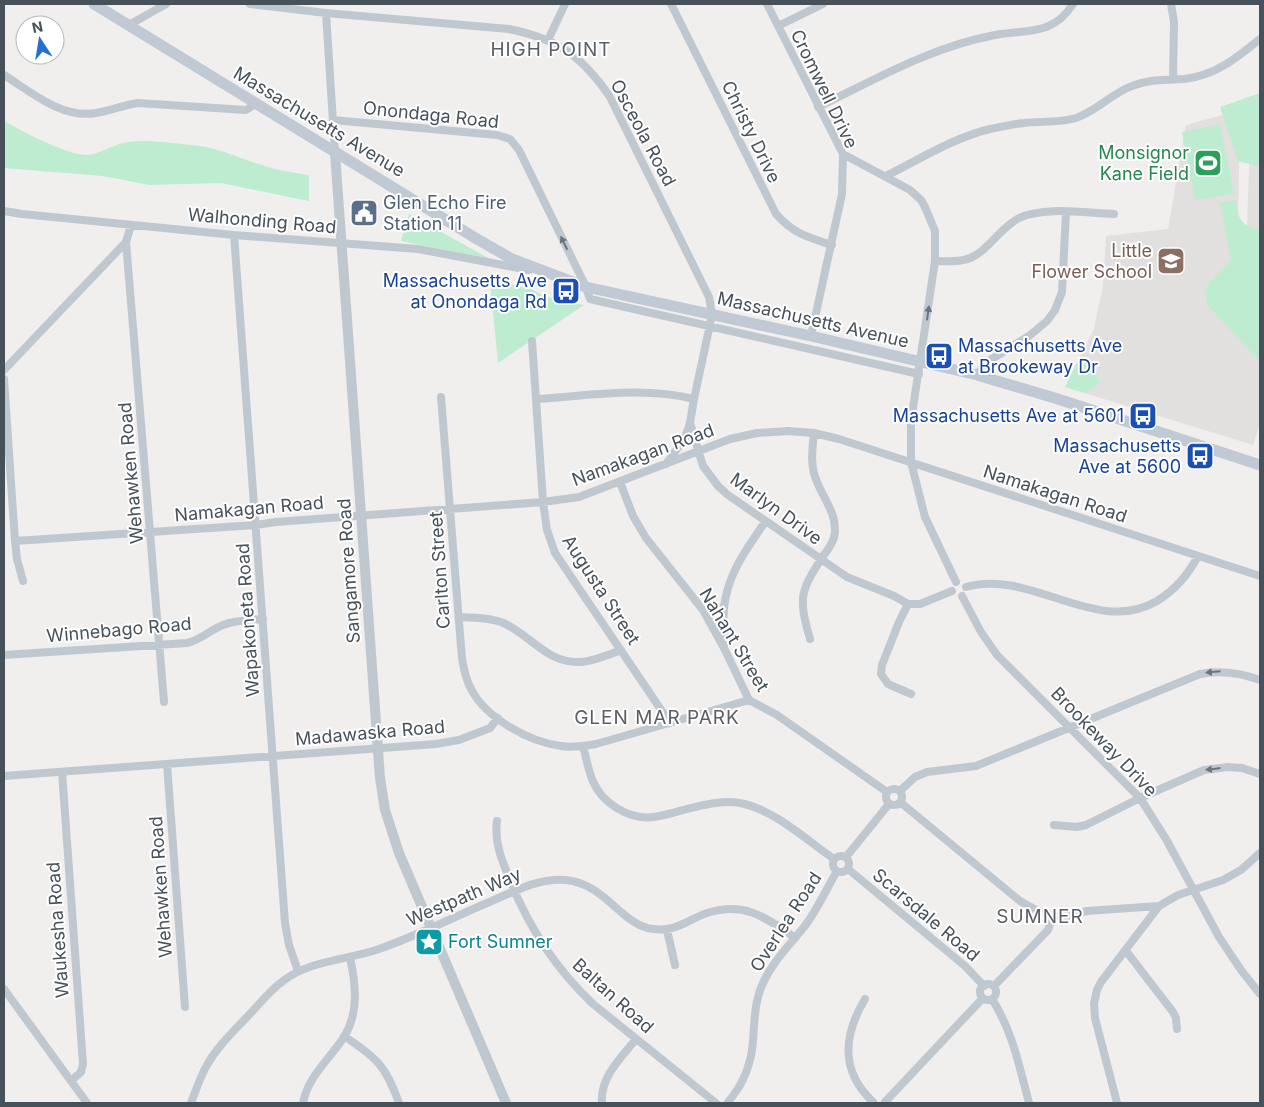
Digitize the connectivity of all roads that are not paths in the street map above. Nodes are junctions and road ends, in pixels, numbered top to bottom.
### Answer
1 (94, 4) edge
2 (166, 4) edge
3 (255, 4) edge
4 (565, 4) edge
5 (671, 4) edge
6 (767, 4) edge
7 (823, 4) edge
8 (1073, 4) edge
9 (1171, 4) edge
10 (326, 13) junction
11 (129, 25) junction
12 (778, 26) junction
13 (1260, 39) edge
14 (548, 40) junction
15 (4, 75) edge
16 (1173, 79) junction
17 (255, 104) junction
18 (818, 107) junction
19 (333, 120) junction
20 (335, 153) junction
21 (843, 154) junction
22 (886, 176) junction
23 (4, 211) edge
24 (1066, 212) junction
25 (1114, 214) dead end
26 (131, 225) junction
27 (234, 235) junction
28 (126, 242) junction
29 (341, 242) junction
30 (832, 245) junction
31 (935, 261) junction
32 (546, 273) junction
33 (586, 287) junction
34 (712, 315) junction
35 (709, 328) junction
36 (811, 336) junction
37 (532, 342) dead end
38 (921, 362) junction
39 (4, 370) edge
40 (918, 374) junction
41 (977, 375) junction
42 (4, 380) edge
43 (441, 397) dead end
44 (694, 398) junction
45 (536, 400) junction
46 (690, 423) junction
47 (814, 433) junction
48 (698, 451) junction
49 (911, 462) junction
50 (666, 464) junction
51 (1260, 465) edge
52 (620, 482) junction
53 (543, 502) junction
54 (450, 509) junction
55 (361, 515) junction
56 (765, 522) junction
57 (256, 525) junction
58 (151, 532) junction
59 (15, 541) junction
60 (1198, 556) junction
61 (821, 561) junction
62 (1260, 576) edge
63 (23, 581) dead end
64 (956, 582) junction
65 (966, 587) junction
66 (952, 591) junction
67 (962, 596) junction
68 (908, 604) junction
69 (724, 607) junction
70 (702, 610) junction
71 (459, 618) junction
72 (263, 619) junction
73 (810, 639) dead end
74 (159, 644) junction
75 (724, 648) junction
76 (621, 650) junction
77 (4, 655) edge
78 (1260, 680) edge
79 (911, 694) dead end
80 (749, 700) junction
81 (164, 702) dead end
82 (498, 718) junction
83 (670, 723) junction
84 (1070, 728) junction
85 (583, 746) junction
86 (379, 747) junction
87 (273, 756) junction
88 (167, 764) junction
89 (62, 772) junction
90 (1260, 774) edge
91 (4, 776) edge
92 (900, 791) junction
93 (887, 792) junction
94 (1140, 798) junction
95 (900, 802) junction
96 (889, 804) junction
97 (497, 820) dead end
98 (1054, 825) dead end
99 (1260, 856) edge
100 (846, 857) junction
101 (834, 859) junction
102 (848, 869) junction
103 (837, 871) junction
104 (1194, 890) junction
105 (514, 891) junction
106 (1159, 906) junction
107 (1053, 916) junction
108 (430, 928) junction
109 (667, 930) junction
110 (794, 936) junction
111 (1126, 951) junction
112 (350, 958) junction
113 (675, 965) dead end
114 (298, 971) junction
115 (984, 986) junction
116 (994, 986) junction
117 (4, 989) edge
118 (1260, 994) edge
119 (982, 998) junction
120 (865, 999) dead end
121 (992, 999) junction
122 (12, 1000) junction
123 (4, 1005) edge
124 (185, 1007) dead end
125 (1177, 1028) dead end
126 (344, 1036) junction
127 (636, 1039) junction
128 (72, 1080) junction
129 (87, 1103) edge
130 (191, 1103) edge
131 (303, 1103) edge
132 (399, 1103) edge
133 (506, 1103) edge
134 (602, 1103) edge
135 (716, 1103) edge
136 (729, 1103) edge
137 (873, 1103) edge
138 (885, 1103) edge
139 (1029, 1103) edge
140 (1117, 1103) edge

1 - 11 main road, Massachusetts Avenue
2 - 11 street
3 - 10 street, Osceola Road
4 - 14 street
5 - 30 street, Christy Drive
6 - 12 street, Cromwell Drive
7 - 12 street
8 - 18 street
9 - 16 street
10 - 14 street, Osceola Road
10 - 19 street, Sangamore Road
11 - 17 main road, Massachusetts Avenue
12 - 18 street, Cromwell Drive
13 - 16 street
14 - 34 street, Osceola Road
15 - 17 street
16 - 22 street
17 - 20 main road, Massachusetts Avenue
18 - 21 street, Cromwell Drive
19 - 20 street, Sangamore Road
33 -> 19 street, Onondaga Road
20 - 29 street, Sangamore Road
20 - 32 main road, Massachusetts Avenue
21 - 22 street
21 - 30 street, Cromwell Drive
22 - 31 street
23 - 26 street, Walhonding Road
24 - 25 street
24 - 31 street
24 - 41 street
26 - 27 street, Walhonding Road
26 - 28 street
27 - 29 street, Walhonding Road
27 - 57 street, Wapakoneta Road
28 - 39 street
28 - 58 street, Wehawken Road
29 - 32 street, Walhonding Road
29 - 55 street, Sangamore Road
30 - 36 street, Cromwell Drive
38 -> 31 street
32 - 33 main road, Massachusetts Avenue
33 - 34 main road, Massachusetts Avenue
33 - 35 street, Massachusetts Avenue
34 - 35 street, Marlyn Drive
34 - 36 main road, Massachusetts Avenue
35 - 40 street, Massachusetts Avenue
35 - 44 street, Marlyn Drive
36 - 38 main road, Massachusetts Avenue
37 - 45 street, Augusta Street
38 - 40 street
38 - 41 main road, Massachusetts Avenue
40 - 49 street
41 - 51 main road, Massachusetts Avenue
42 - 59 street
43 - 54 street, Carlton Street
44 - 45 street
44 - 46 street, Marlyn Drive
45 - 53 street, Augusta Street
46 - 48 street, Marlyn Drive
46 - 50 street
47 - 48 street, Namakagan Road
47 - 49 street, Namakagan Road
47 - 61 street
48 - 50 street, Namakagan Road
48 - 56 street, Marlyn Drive
49 - 60 street, Namakagan Road
49 - 64 street
50 - 52 street, Namakagan Road
52 - 53 street, Namakagan Road
52 - 70 street, Nahant Street
53 - 54 street, Namakagan Road
53 - 76 street, Augusta Street
54 - 55 street, Namakagan Road
54 - 71 street, Carlton Street
55 - 57 street, Namakagan Road
55 - 86 street, Sangamore Road
56 - 61 street, Marlyn Drive
56 - 69 street
57 - 58 street, Namakagan Road
57 - 72 street, Wapakoneta Road
58 - 59 street, Namakagan Road
58 - 74 street, Wehawken Road
59 - 63 street
60 - 62 street, Namakagan Road
60 - 65 street
61 - 68 street, Marlyn Drive
61 - 73 street
64 - 65 street
64 - 66 street
65 - 67 street
66 - 67 street
66 - 68 street
67 - 84 street, Brookeway Drive
68 - 79 street
69 - 70 street
69 - 75 street
70 - 75 street, Nahant Street
71 - 76 street
71 - 82 street, Carlton Street
72 - 74 street, Winnebago Road
72 - 87 street, Wapakoneta Road
74 - 77 street, Winnebago Road
74 - 81 street, Wehawken Road
75 - 80 street, Nahant Street
76 - 83 street, Augusta Street
78 -> 84 street
80 - 83 street
80 - 93 street, Nahant Street
82 - 85 street
82 - 86 street, Madawaska Road
83 - 85 street
84 - 92 street
84 - 94 street, Brookeway Drive
85 - 101 street
86 - 87 street, Madawaska Road
86 - 108 street, Sangamore Road
87 - 88 street, Madawaska Road
87 - 114 street, Wapakoneta Road
88 - 89 street, Madawaska Road
88 - 124 street, Wehawken Road
89 - 91 street, Madawaska Road
89 - 128 street, Waukesha Road
90 -> 94 street
92 - 93 street
92 - 95 street
93 - 96 street
94 - 98 street
94 - 104 street, Brookeway Drive
95 - 96 street
95 - 107 street
96 - 100 street
97 - 105 street, Baltan Road
99 - 104 street
100 - 101 street
100 - 102 street
101 - 103 street
102 - 103 street
102 - 115 street, Scarsdale Road
103 - 110 street, Overlea Road
104 - 106 street
104 - 118 street, Brookeway Drive
105 - 108 street, Westpath Way
105 - 109 street, Westpath Way
105 - 127 street, Baltan Road
106 - 107 street
106 - 111 street
107 - 116 street
108 - 112 street, Westpath Way
108 - 133 street, Sangamore Road
109 - 110 street, Westpath Way
109 - 113 street
110 - 136 street, Overlea Road
111 - 125 street
111 - 140 street
112 - 114 street, Westpath Way
112 - 126 street
114 - 130 street, Westpath Way
115 - 116 street
115 - 119 street
116 - 121 street
117 - 122 street
119 - 121 street
119 - 138 street
120 - 137 street
121 - 139 street
122 - 123 street
122 - 128 street
126 - 131 street
126 - 132 street
127 - 134 street
127 - 135 street, Baltan Road
128 - 129 street
135 - 136 street
137 - 138 street

